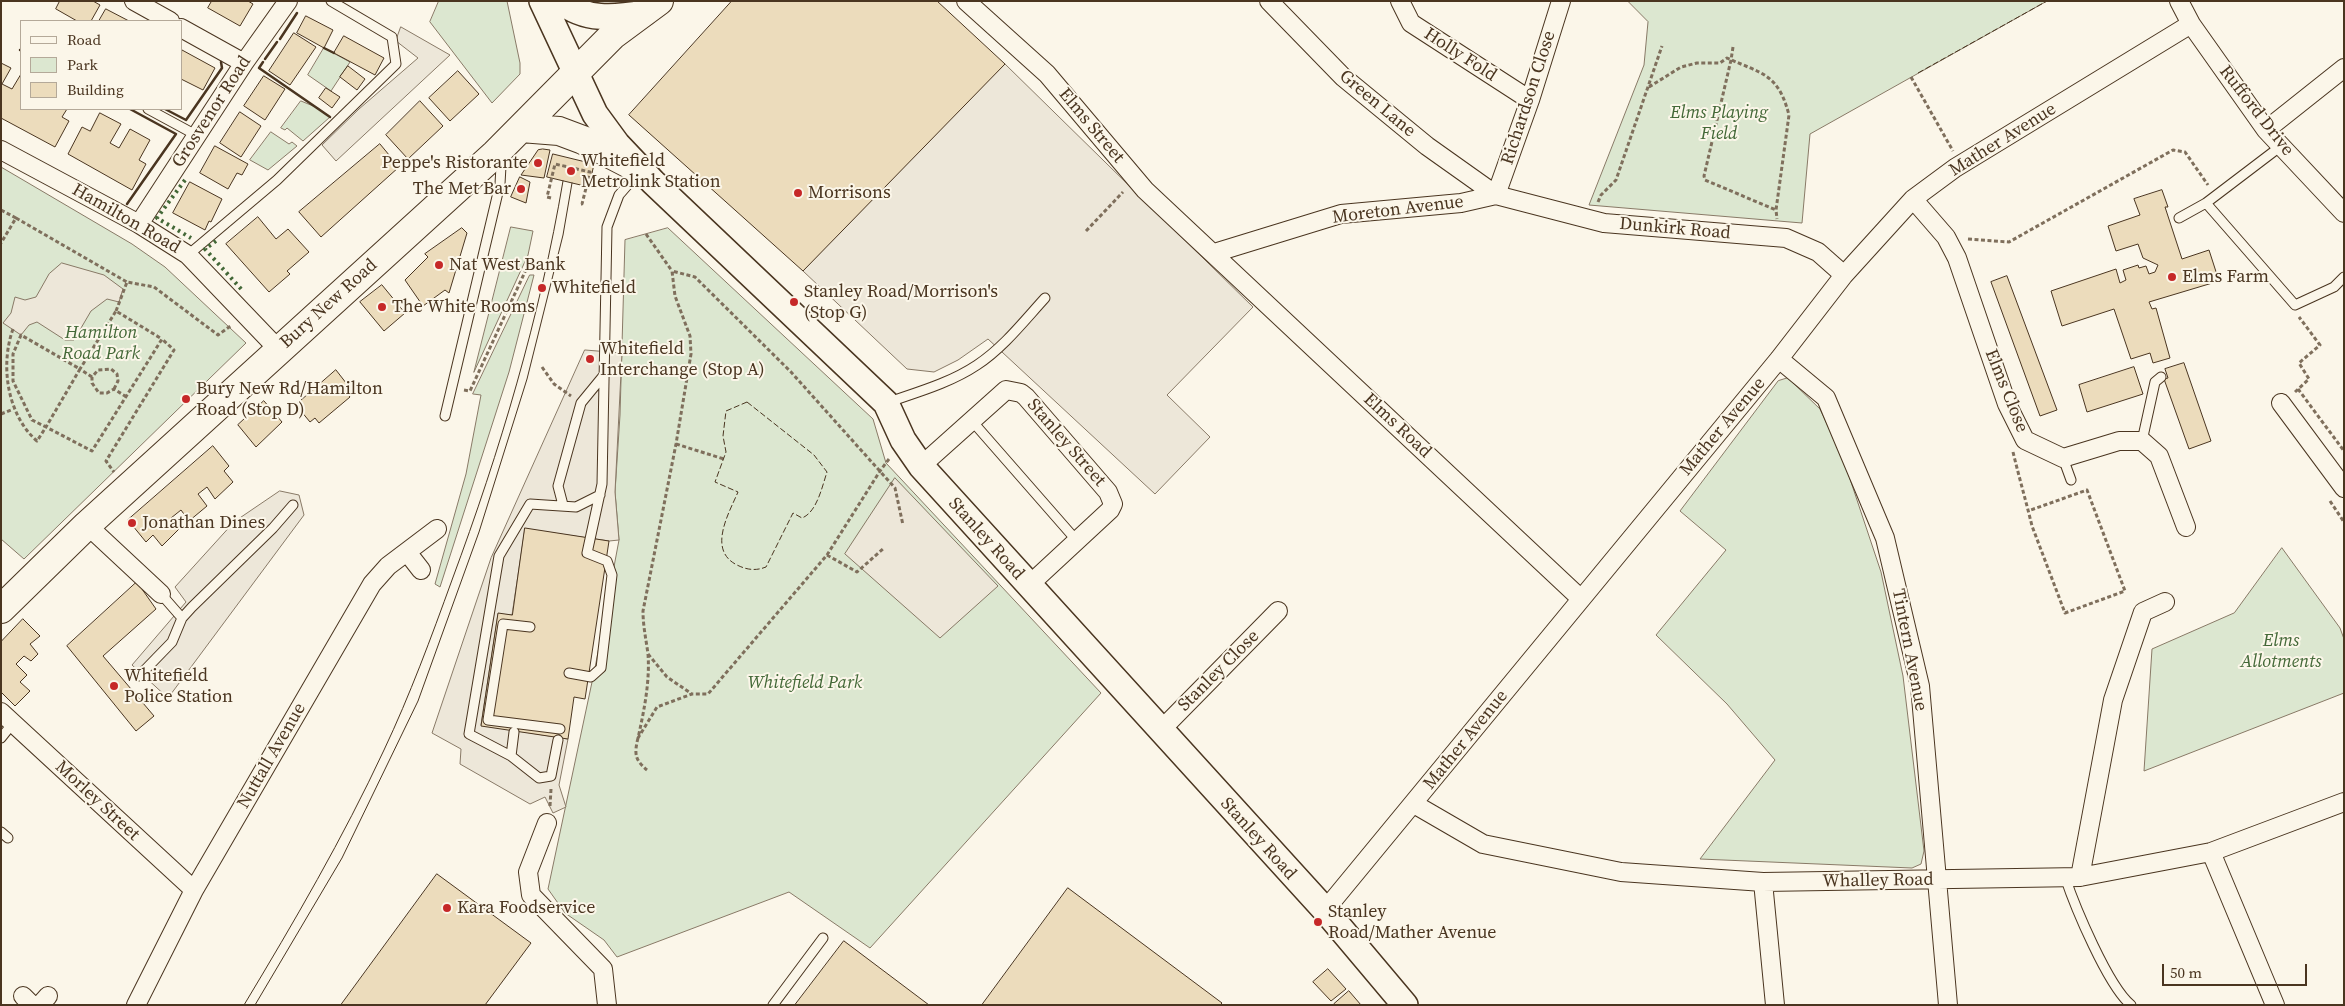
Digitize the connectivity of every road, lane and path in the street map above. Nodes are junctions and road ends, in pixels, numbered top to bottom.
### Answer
1 (134, 1) edge
2 (288, 1) edge
3 (331, 1) edge
4 (542, 1) edge
5 (560, 1) edge
6 (966, 1) edge
7 (1269, 1) edge
8 (1400, 1) edge
9 (1561, 1) edge
10 (2179, 1) edge
11 (651, 7) edge
12 (168, 20) edge
13 (2191, 24) junction
14 (182, 29) edge
15 (1662, 46) dead end
16 (1733, 47) dead end
17 (1732, 60) junction
18 (244, 63) junction
19 (2344, 68) edge
20 (576, 74) junction
21 (1911, 77) dead end
22 (1649, 87) junction
23 (1530, 100) junction
24 (150, 110) edge
25 (521, 128) junction
26 (2266, 130) junction
27 (196, 135) junction
28 (2281, 146) junction
29 (1, 150) edge
30 (494, 154) junction
31 (1960, 165) junction
32 (641, 170) junction
33 (1136, 179) junction
34 (1496, 194) junction
35 (2216, 195) junction
36 (550, 198) dead end
37 (1913, 198) junction
38 (2206, 203) junction
39 (579, 204) dead end
40 (1, 210) edge
41 (1776, 210) junction
42 (2344, 213) edge
43 (16, 218) junction
44 (2179, 218) dead end
45 (1590, 219) junction
46 (139, 224) junction
47 (1086, 232) dead end
48 (646, 234) dead end
49 (1780, 237) junction
50 (1946, 237) junction
51 (1, 243) edge
52 (1214, 254) junction
53 (188, 255) junction
54 (537, 262) dead end
55 (672, 271) junction
56 (1844, 275) junction
57 (2344, 277) edge
58 (127, 282) junction
59 (1045, 298) dead end
60 (2295, 305) junction
61 (116, 312) junction
62 (245, 316) junction
63 (12, 329) dead end
64 (162, 339) junction
65 (278, 349) junction
66 (1779, 359) junction
67 (542, 367) dead end
68 (80, 369) junction
69 (604, 374) junction
70 (2, 376) edge
71 (92, 377) junction
72 (2161, 377) dead end
73 (451, 388) junction
74 (114, 389) junction
75 (2298, 390) junction
76 (5, 393) dead end
77 (125, 396) junction
78 (581, 403) junction
79 (886, 403) junction
80 (2281, 403) joint
81 (11, 410) junction
82 (1, 414) edge
83 (445, 416) dead end
84 (972, 421) junction
85 (46, 427) junction
86 (903, 440) junction
87 (2142, 441) junction
88 (676, 444) junction
89 (2012, 450) dead end
90 (2344, 451) edge
91 (2063, 458) junction
92 (724, 459) dead end
93 (921, 466) junction
94 (880, 471) junction
95 (2071, 480) dead end
96 (2344, 488) edge
97 (127, 489) junction
98 (600, 495) junction
99 (293, 505) dead end
100 (563, 505) junction
101 (2028, 511) junction
102 (903, 525) dead end
103 (86, 526) junction
104 (2186, 527) dead end
105 (437, 529) dead end
106 (1077, 540) junction
107 (884, 548) dead end
108 (407, 552) junction
109 (827, 555) junction
110 (421, 570) dead end
111 (1028, 586) junction
112 (161, 594) joint
113 (1580, 598) junction
114 (2165, 602) dead end
115 (1, 609) edge
116 (1278, 611) dead end
117 (182, 618) junction
118 (530, 627) dead end
119 (648, 654) junction
120 (569, 673) dead end
121 (139, 676) dead end
122 (692, 694) junction
123 (7, 717) edge
124 (560, 729) dead end
125 (1160, 730) junction
126 (514, 732) dead end
127 (1, 738) edge
128 (638, 738) junction
129 (558, 740) dead end
130 (511, 756) junction
131 (647, 770) dead end
132 (551, 776) junction
133 (2344, 802) edge
134 (1414, 804) junction
135 (547, 823) joint
136 (2211, 852) junction
137 (2072, 877) junction
138 (1938, 880) junction
139 (1763, 882) junction
140 (194, 890) junction
141 (1325, 910) junction
142 (823, 938) dead end
143 (136, 1005) edge
144 (607, 1005) edge
145 (773, 1005) edge
146 (1405, 1005) edge
147 (1775, 1005) edge
148 (1948, 1005) edge
149 (2131, 1005) edge
150 (2275, 1005) edge

1 - 12 street
2 - 18 street, Grosvenor Road
3 - 53 lane
4 - 20 street, Stanley Road
5 - 11 street
6 - 33 street, Elms Street
7 - 34 street, Green Lane
8 - 23 street, Holly Fold
9 - 23 street, Richardson Close
10 - 13 street, Rufford Drive
11 - 20 highway, Bury New Road
13 - 26 street, Rufford Drive
13 - 31 street, Mather Avenue
14 - 18 street
15 - 22 path
16 - 17 path
17 - 22 path
17 - 41 path
17 - 41 path
18 - 27 street, Grosvenor Road
19 - 26 street
20 - 25 highway, Bury New Road
20 - 32 street, Stanley Road
21 - 31 path
22 - 45 path
23 - 34 street, Richardson Close
24 - 27 lane
25 - 30 highway, Bury New Road
25 - 32 highway
26 - 28 street, Rufford Drive
27 - 46 street, Grosvenor Road
28 - 35 lane
28 - 42 street, Rufford Drive
29 - 46 street, Hamilton Road
30 - 65 highway, Bury New Road
30 - 73 lane
31 - 37 street, Mather Avenue
32 - 69 lane
32 - 79 street, Stanley Road
33 - 47 path
33 - 52 street, Elms Street
34 - 45 street, Dunkirk Road
34 - 52 street, Moreton Avenue
35 - 38 lane
35 - 50 path
36 - 39 path
37 - 50 street, Elms Close
37 - 56 street, Mather Avenue
38 - 44 lane
38 - 60 lane
40 - 43 path
41 - 49 path
43 - 51 path
43 - 58 path
45 - 49 street, Dunkirk Road
46 - 53 street, Hamilton Road
48 - 55 path
49 - 56 street, Dunkirk Road
50 - 91 street, Elms Close
52 - 113 street, Elms Road
53 - 62 street, Hamilton Road
54 - 73 path
55 - 88 path
55 - 94 path
56 - 66 street, Mather Avenue
57 - 60 lane
58 - 61 path
58 - 62 path
59 - 79 lane
60 - 75 path
61 - 64 path
61 - 68 path
62 - 65 street, Hamilton Road
63 - 70 path
64 - 77 path
64 - 97 path
65 - 97 highway, Bury New Road
66 - 113 street, Mather Avenue
66 - 138 street, Tintern Avenue
67 - 78 path
68 - 71 path
68 - 85 path
68 - 85 path
69 - 78 lane
69 - 98 lane
71 - 74 path
71 - 74 path
72 - 87 lane
73 - 83 lane
74 - 77 path
75 - 80 path
75 - 90 path
76 - 81 path
77 - 85 path
78 - 100 lane
79 - 86 street, Stanley Road
80 - 96 street
81 - 82 path
81 - 85 path
84 - 93 street, Stanley Street
84 - 106 lane
84 - 106 street, Stanley Street
86 - 93 street, Stanley Road
86 - 94 path
87 - 91 street
87 - 104 street
88 - 92 path
88 - 119 path
89 - 101 path
91 - 95 lane
93 - 111 street, Stanley Road
94 - 102 path
94 - 109 path
97 - 103 highway, Bury New Road
98 - 100 lane
98 - 120 lane
99 - 117 lane
100 - 130 lane
101 - 101 path
103 - 112 street
103 - 115 highway, Bury New Road
105 - 108 street, Nuttall Avenue
106 - 111 street, Stanley Street
107 - 109 path
108 - 110 street
108 - 140 street, Nuttall Avenue
109 - 122 path
111 - 125 street, Stanley Road
112 - 117 lane
113 - 134 street, Mather Avenue
114 - 137 street
116 - 125 street, Stanley Close
117 - 121 lane
118 - 124 lane
119 - 122 path
119 - 128 path
122 - 128 path
123 - 127 lane
123 - 140 street, Morley Street
125 - 141 street, Stanley Road
126 - 130 lane
128 - 131 path
129 - 132 lane
130 - 132 lane
132 - 135 path
133 - 136 street, Whalley Road
134 - 139 street, Whalley Road
134 - 141 street, Mather Avenue
135 - 144 street
136 - 137 street, Whalley Road
136 - 150 street
137 - 138 street, Whalley Road
137 - 149 lane
138 - 139 street, Whalley Road
138 - 148 street, Tintern Avenue
139 - 147 street
140 - 143 street, Nuttall Avenue
141 - 146 street, Stanley Road
142 - 145 lane

